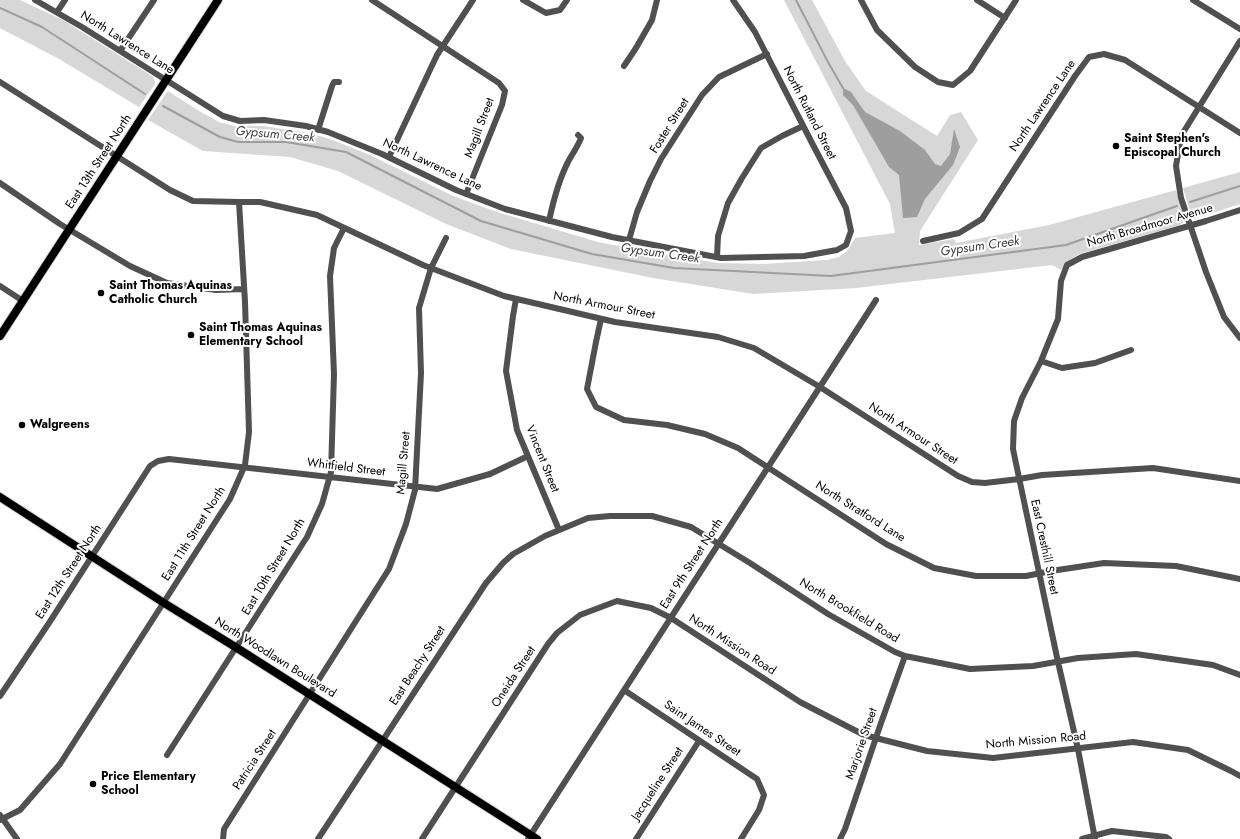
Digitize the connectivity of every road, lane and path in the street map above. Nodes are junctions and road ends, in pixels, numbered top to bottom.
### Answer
1 (35, 0) edge
2 (65, 0) edge
3 (154, 0) edge
4 (218, 0) edge
5 (372, 0) edge
6 (473, 0) edge
7 (522, 0) edge
8 (567, 0) edge
9 (657, 0) edge
10 (733, 0) edge
11 (861, 0) edge
12 (977, 0) edge
13 (1016, 0) edge
14 (1193, 0) edge
15 (57, 12) junction
16 (1005, 18) junction
17 (1240, 29) edge
18 (1240, 42) edge
19 (443, 46) junction
20 (120, 51) junction
21 (767, 54) junction
22 (624, 66) dead end
23 (166, 81) junction
24 (0, 82) edge
25 (339, 82) dead end
26 (1199, 107) junction
27 (803, 126) junction
28 (318, 130) junction
29 (1240, 133) edge
30 (578, 135) dead end
31 (117, 156) junction
32 (389, 157) junction
33 (0, 183) edge
34 (466, 194) junction
35 (239, 202) junction
36 (1240, 210) edge
37 (549, 221) junction
38 (1191, 226) junction
39 (344, 228) junction
40 (70, 229) junction
41 (446, 238) dead end
42 (629, 240) junction
43 (848, 241) joint
44 (923, 241) dead end
45 (717, 257) junction
46 (1067, 265) joint
47 (431, 268) junction
48 (0, 286) edge
49 (244, 290) junction
50 (516, 299) junction
51 (876, 300) dead end
52 (23, 301) junction
53 (602, 319) junction
54 (0, 336) edge
55 (1240, 338) edge
56 (1132, 350) dead end
57 (1041, 361) junction
58 (820, 387) junction
59 (528, 456) junction
60 (156, 462) joint
61 (244, 467) junction
62 (768, 467) junction
63 (330, 477) junction
64 (1019, 479) junction
65 (1240, 480) edge
66 (415, 487) junction
67 (0, 497) edge
68 (559, 530) junction
69 (719, 543) junction
70 (92, 557) junction
71 (1039, 573) junction
72 (1240, 579) edge
73 (164, 603) junction
74 (670, 618) junction
75 (237, 648) junction
76 (905, 656) junction
77 (1058, 662) junction
78 (1239, 672) edge
79 (624, 690) junction
80 (310, 694) junction
81 (0, 696) edge
82 (876, 738) junction
83 (383, 740) junction
84 (699, 741) junction
85 (1078, 749) junction
86 (167, 755) dead end
87 (1240, 776) edge
88 (456, 787) junction
89 (1, 818) edge
90 (1094, 837) edge
91 (532, 838) edge
92 (17, 839) edge
93 (223, 839) edge
94 (318, 839) edge
95 (422, 839) edge
96 (636, 839) edge
97 (741, 839) edge
98 (840, 839) edge
99 (1082, 839) edge
100 (1169, 839) edge

1 - 15 street, North Lawrence Lane
2 - 15 street
3 - 20 street
4 - 23 main road, East 13th Street North
5 - 19 street
6 - 19 street
7 - 8 street
9 - 22 street
10 - 21 street, North Rutland Street
11 - 16 street
12 - 16 street
13 - 16 street
14 - 17 street
15 - 20 street, North Lawrence Lane
18 - 26 street
19 - 32 street
19 - 34 street, Magill Street
20 - 23 street, North Lawrence Lane
21 - 27 street, North Rutland Street
21 - 42 street, Foster Street
23 - 28 street, North Lawrence Lane
23 - 31 main road, East 13th Street North
24 - 31 street, North Armour Street
25 - 28 street
26 - 29 street, North Lawrence Lane
26 - 38 street
26 - 44 street, North Lawrence Lane
27 - 43 street, North Rutland Street
27 - 45 street
28 - 32 street, North Lawrence Lane
30 - 37 street
31 - 35 street, North Armour Street
31 - 40 main road, East 13th Street North
32 - 34 street, North Lawrence Lane
33 - 40 street
34 - 37 street, North Lawrence Lane
35 - 39 street, North Armour Street
35 - 49 street, East 11th Street North
36 - 38 street, North Broadmoor Avenue
37 - 42 street, North Lawrence Lane
38 - 46 street, North Broadmoor Avenue
38 - 55 street
39 - 47 street, North Armour Street
39 - 63 street, East 10th Street North
40 - 49 street
40 - 52 main road, East 13th Street North
41 - 47 street, Magill Street
42 - 45 street, North Lawrence Lane
43 - 45 street, North Lawrence Lane
46 - 57 street, East Cresthill Street
47 - 50 street, North Armour Street
47 - 66 street, Magill Street
48 - 52 street
49 - 61 street, East 11th Street North
50 - 53 street, North Armour Street
50 - 59 street, Vincent Street
51 - 58 street, East 9th Street North
52 - 54 main road, East 13th Street North
53 - 58 street, North Armour Street
53 - 62 street, North Stratford Lane
56 - 57 street
57 - 64 street, East Cresthill Street
58 - 62 street, East 9th Street North
58 - 64 street, North Armour Street
59 - 66 street, Whitfield Street
59 - 68 street, Vincent Street
60 - 61 street, Whitfield Street
60 - 70 street, East 12th Street North
61 - 63 street, Whitfield Street
61 - 73 street, East 11th Street North
62 - 69 street, East 9th Street North
62 - 71 street, North Stratford Lane
63 - 66 street, Whitfield Street
63 - 75 street, East 10th Street North
64 - 65 street, North Armour Street
64 - 71 street, East Cresthill Street
66 - 80 street, Magill Street
67 - 70 main road, North Woodlawn Boulevard
68 - 69 street, North Brookfield Road
68 - 83 street, East Beachy Street
69 - 74 street, East 9th Street North
69 - 76 street, North Brookfield Road
70 - 73 main road, North Woodlawn Boulevard
70 - 81 street, East 12th Street North
71 - 72 street, North Stratford Lane
71 - 77 street, East Cresthill Street
73 - 75 main road, North Woodlawn Boulevard
73 - 89 street, East 11th Street North
74 - 79 street, East 9th Street North
74 - 82 street, North Mission Road
74 - 88 street, Oneida Street
75 - 80 main road, North Woodlawn Boulevard
75 - 86 street, East 10th Street North
76 - 77 street, North Brookfield Road
76 - 82 street, Marjorie Street
77 - 78 street, North Brookfield Road
77 - 85 street, East Cresthill Street
79 - 84 street, Saint James Street
79 - 91 street, East 9th Street North
80 - 83 main road, North Woodlawn Boulevard
80 - 93 street, Patricia Street
82 - 85 street, North Mission Road
82 - 98 street, Marjorie Street
83 - 88 main road, North Woodlawn Boulevard
83 - 94 street, East Beachy Street
84 - 96 street, Jacqueline Street
84 - 97 street, Saint James Street
85 - 87 street, North Mission Road
85 - 90 street, East Cresthill Street
88 - 91 main road, North Woodlawn Boulevard
88 - 95 street, Oneida Street
89 - 92 street
90 - 99 street
90 - 100 street

